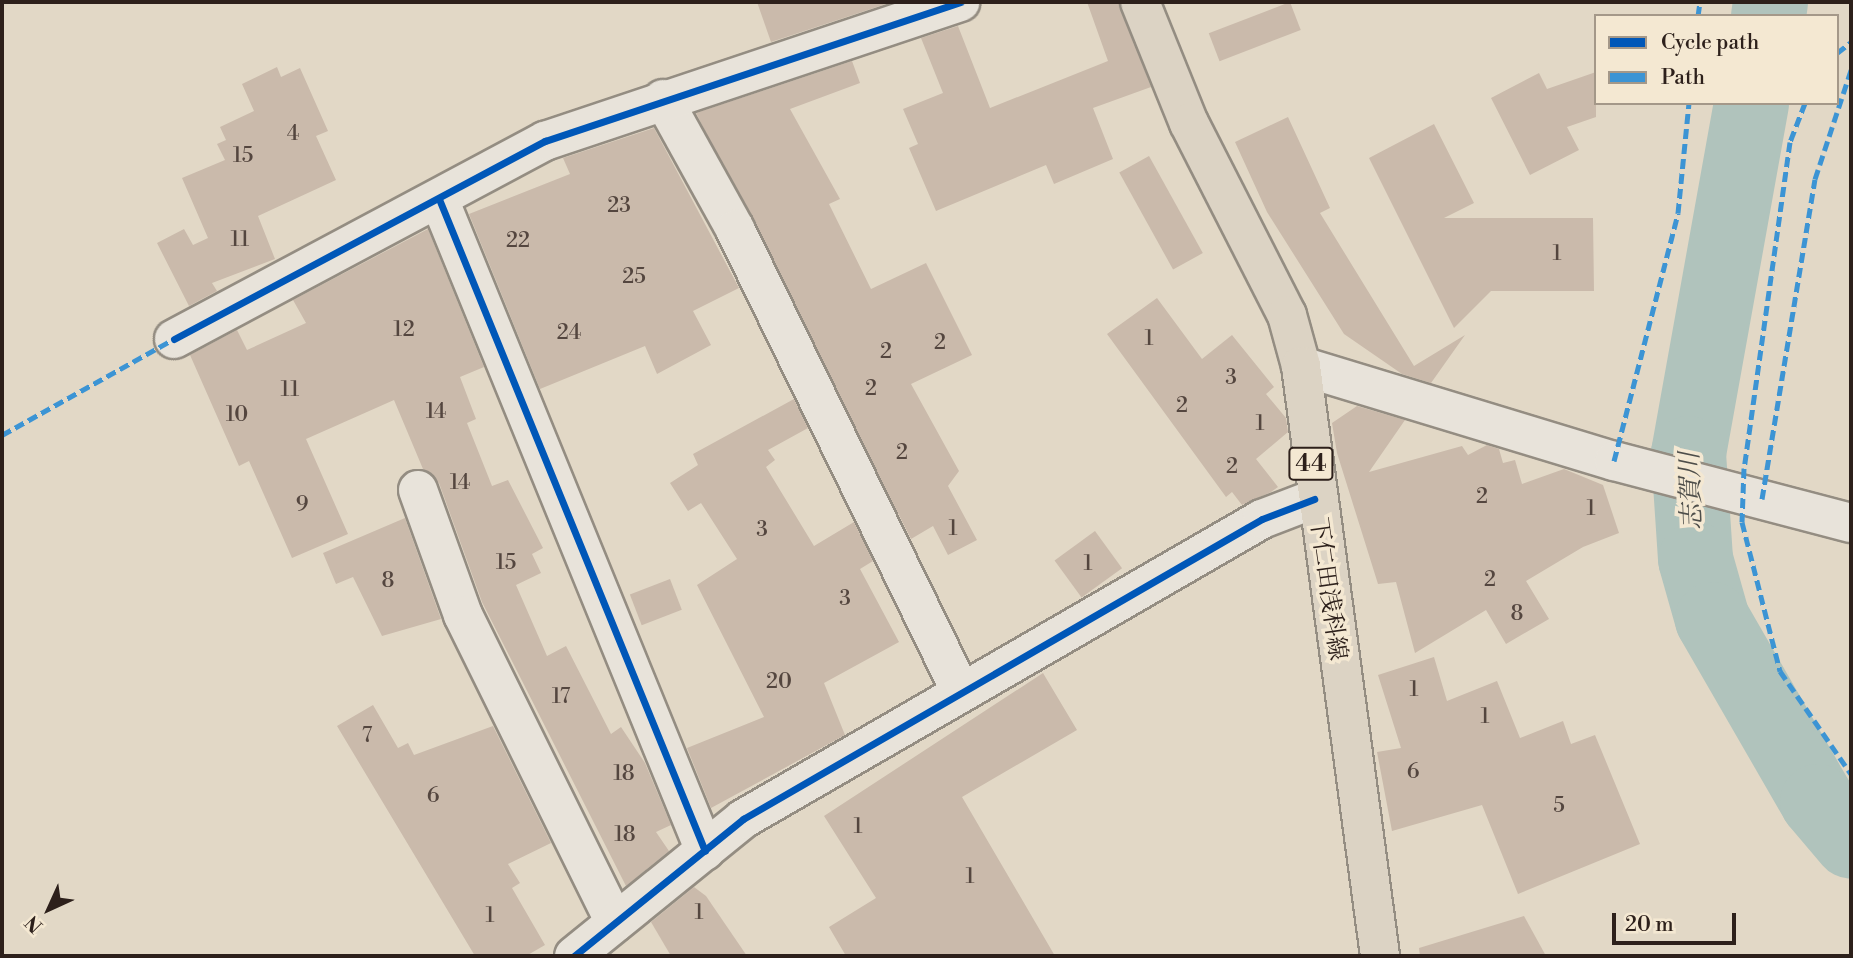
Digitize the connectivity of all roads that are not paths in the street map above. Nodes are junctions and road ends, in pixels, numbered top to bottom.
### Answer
1 (960, 2) edge
2 (1140, 2) edge
3 (663, 99) junction
4 (439, 200) junction
5 (174, 339) dead end
6 (1301, 366) junction
7 (418, 490) dead end
8 (1314, 499) junction
9 (1851, 523) edge
10 (961, 692) junction
11 (705, 851) junction
12 (615, 923) junction
13 (574, 956) edge
14 (1380, 956) edge

1 - 3 street
2 - 6 main road, 下仁田浅科線 / 44
3 - 4 street
3 - 10 street
4 - 5 street
4 - 11 street
6 - 8 main road, 下仁田浅科線 / 44
6 - 9 street
7 - 12 street
8 - 10 street
8 - 14 main road, 下仁田浅科線 / 44
10 - 11 street
11 - 12 street
12 - 13 street

